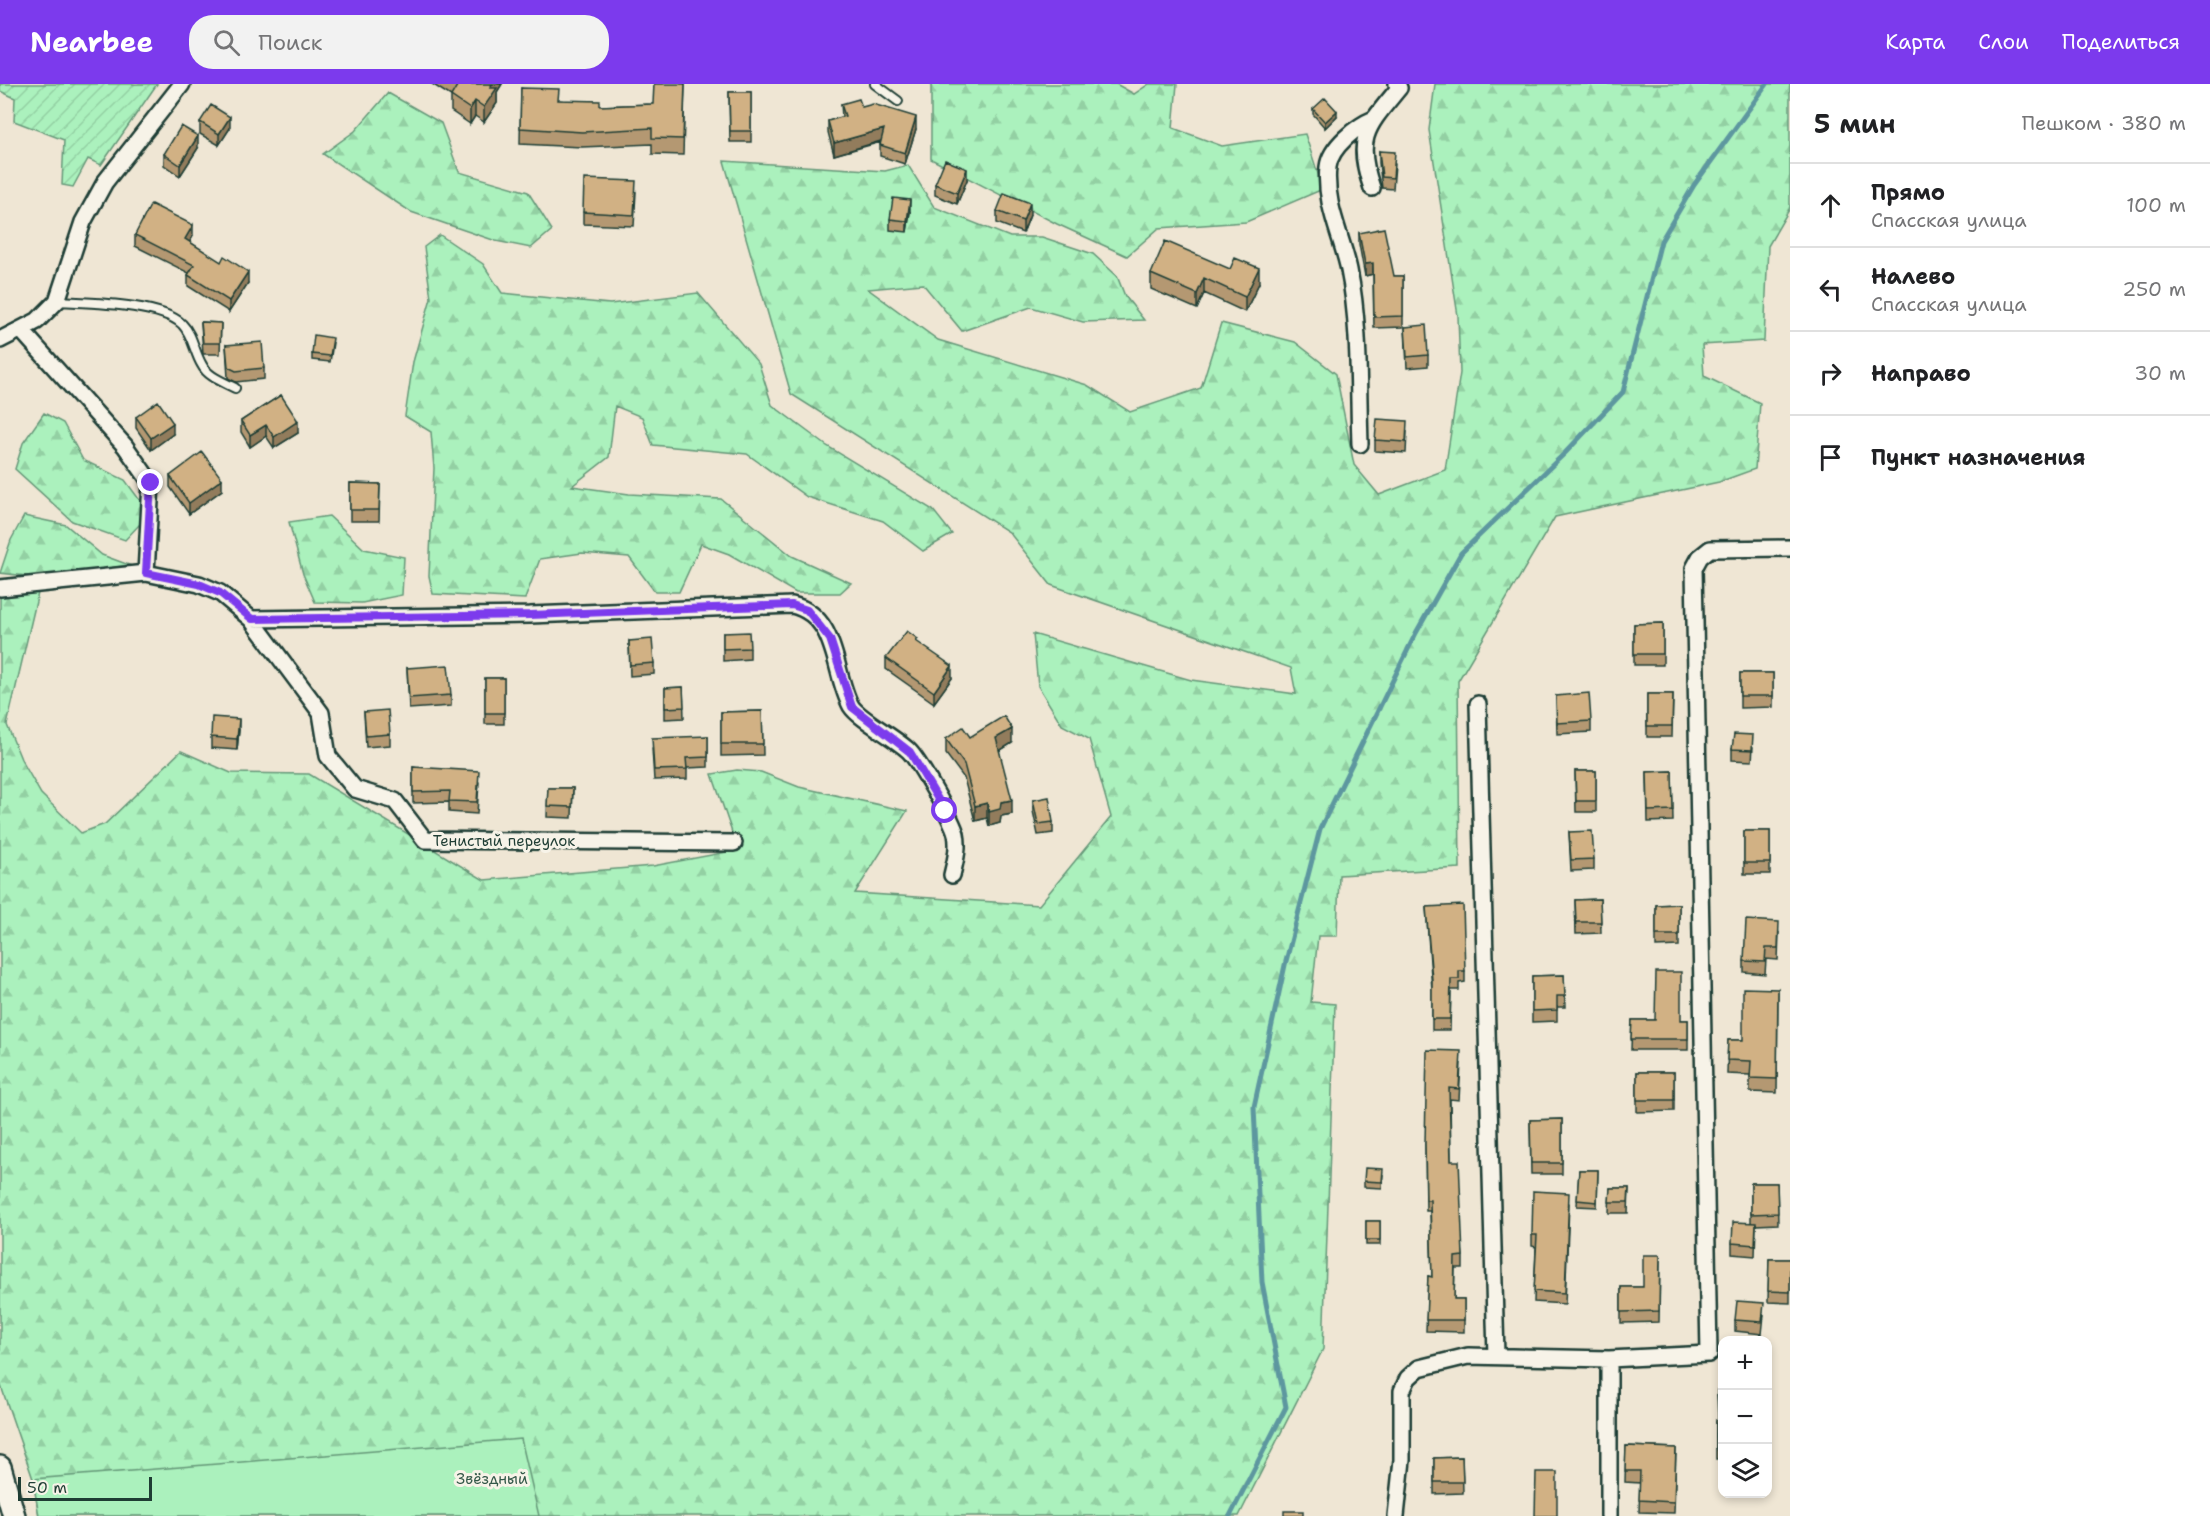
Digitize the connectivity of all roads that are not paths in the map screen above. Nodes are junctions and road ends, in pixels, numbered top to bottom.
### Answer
1 (182, 84) edge
2 (875, 84) edge
3 (1397, 84) edge
4 (898, 101) dead end
5 (1374, 119) junction
6 (1372, 188) dead end
7 (57, 301) junction
8 (22, 331) junction
9 (0, 340) edge
10 (236, 388) dead end
11 (1360, 444) dead end
12 (1790, 548) edge
13 (146, 573) junction
14 (0, 588) edge
15 (252, 619) junction
16 (1478, 704) dead end
17 (734, 843) dead end
18 (952, 875) dead end
19 (1496, 1356) junction
20 (1609, 1359) junction
21 (0, 1467) edge
22 (14, 1516) edge
23 (1396, 1516) edge
24 (1609, 1516) edge

1 - 7 street
2 - 4 lane
3 - 5 street
5 - 6 street
5 - 11 street
7 - 8 street
7 - 10 lane
8 - 9 street
8 - 13 street
12 - 20 street
13 - 14 street
13 - 15 street
15 - 17 street, Тенистый переулок
15 - 18 street
16 - 19 street
19 - 20 street
19 - 23 street
20 - 24 street
21 - 22 main road

